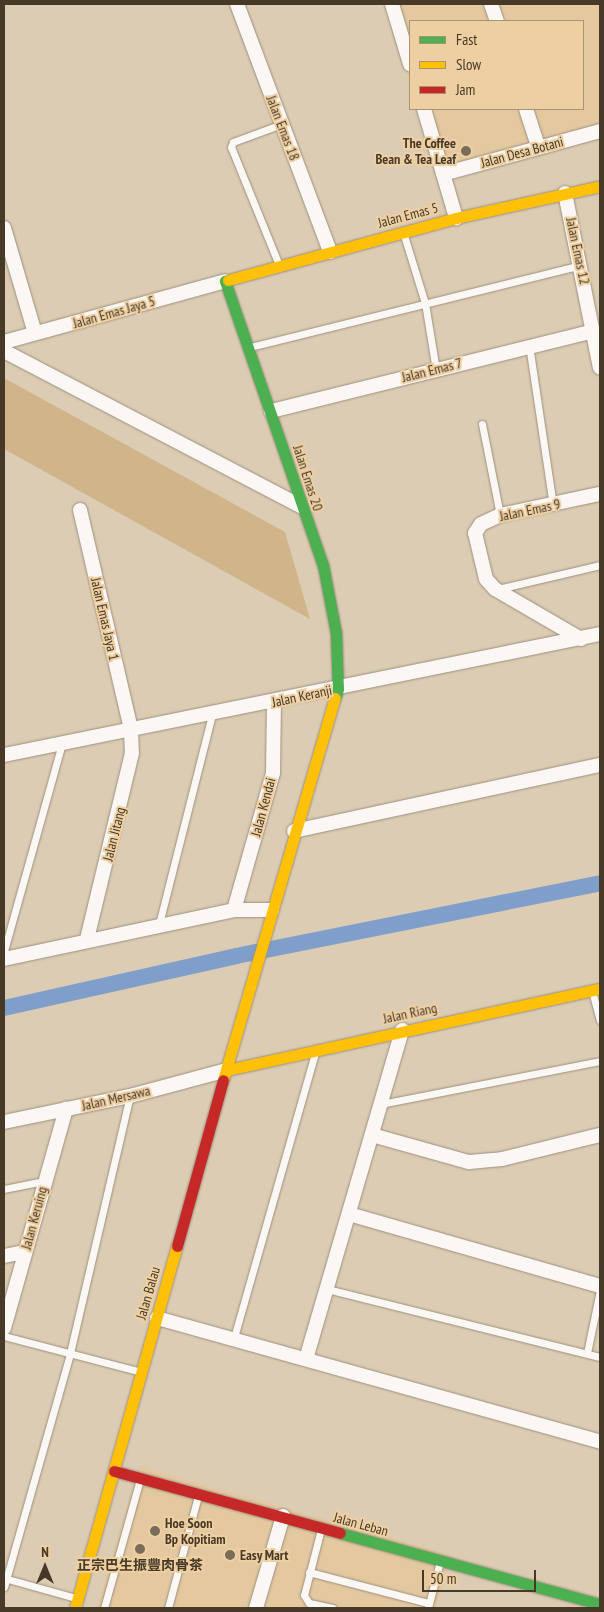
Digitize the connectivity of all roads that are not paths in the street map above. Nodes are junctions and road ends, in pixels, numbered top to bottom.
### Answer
1 (237, 4) edge
2 (392, 4) edge
3 (491, 4) edge
4 (497, 20) edge
5 (409, 61) edge
6 (424, 110) edge
7 (526, 110) edge
8 (282, 124) junction
9 (600, 132) edge
10 (538, 147) junction
11 (443, 174) junction
12 (600, 186) edge
13 (565, 193) junction
14 (456, 218) junction
15 (4, 228) edge
16 (403, 232) junction
17 (330, 252) junction
18 (582, 265) junction
19 (279, 266) junction
20 (225, 281) junction
21 (424, 303) junction
22 (594, 331) junction
23 (35, 334) junction
24 (4, 342) edge
25 (529, 345) junction
26 (250, 347) junction
27 (4, 351) edge
28 (600, 368) edge
29 (436, 370) junction
30 (271, 411) junction
31 (482, 424) dead end
32 (600, 494) edge
33 (554, 505) junction
34 (301, 506) junction
35 (80, 510) dead end
36 (500, 515) junction
37 (600, 565) edge
38 (495, 589) junction
39 (600, 634) edge
40 (581, 638) junction
41 (338, 689) junction
42 (274, 702) junction
43 (212, 714) junction
44 (130, 729) junction
45 (63, 743) junction
46 (4, 755) edge
47 (600, 765) edge
48 (294, 832) junction
49 (234, 910) junction
50 (272, 910) junction
51 (159, 924) junction
52 (87, 939) junction
53 (4, 952) edge
54 (4, 959) edge
55 (596, 990) edge
56 (600, 1020) edge
57 (402, 1030) junction
58 (316, 1049) junction
59 (600, 1061) edge
60 (227, 1070) junction
61 (130, 1096) junction
62 (381, 1104) junction
63 (66, 1109) junction
64 (4, 1122) edge
65 (372, 1135) junction
66 (600, 1135) edge
67 (44, 1181) junction
68 (4, 1189) edge
69 (349, 1214) junction
70 (24, 1252) junction
71 (4, 1256) edge
72 (600, 1286) edge
73 (327, 1289) junction
74 (600, 1290) edge
75 (157, 1318) junction
76 (4, 1328) edge
77 (4, 1336) edge
78 (233, 1341) junction
79 (70, 1353) junction
80 (587, 1353) junction
81 (600, 1357) edge
82 (306, 1359) junction
83 (141, 1372) junction
84 (600, 1442) edge
85 (114, 1471) junction
86 (141, 1476) junction
87 (199, 1493) junction
88 (283, 1516) junction
89 (321, 1528) junction
90 (440, 1561) junction
91 (310, 1572) junction
92 (5, 1579) edge
93 (4, 1587) edge
94 (76, 1603) edge
95 (600, 1604) edge
96 (428, 1606) edge
97 (104, 1608) edge
98 (168, 1608) edge
99 (256, 1608) edge
100 (332, 1608) edge

1 - 8 street, Jalan Emas 18
2 - 5 street
3 - 4 street
6 - 11 street
7 - 10 street
8 - 17 street, Jalan Emas 18
8 - 19 lane
9 - 10 street, Jalan Desa Botani
10 - 11 street, Jalan Desa Botani
11 - 14 street
12 - 13 street, Jalan Emas 5
13 - 14 street, Jalan Emas 5
13 - 18 street, Jalan Emas 12
14 - 16 street, Jalan Emas 5
15 - 23 street
16 - 17 street, Jalan Emas 5
16 - 21 lane
17 - 19 street, Jalan Emas 5
18 - 21 lane
18 - 22 street, Jalan Emas 12
19 - 20 street, Jalan Emas 5
20 - 23 street, Jalan Emas Jaya 5
20 - 26 street, Jalan Emas 20
21 - 26 lane
21 - 29 lane
22 - 25 street, Jalan Emas 7
22 - 28 street, Jalan Emas 12
23 - 24 street, Jalan Emas Jaya 5
25 - 29 street, Jalan Emas 7
25 - 33 lane
26 - 30 street, Jalan Emas 20
27 - 34 street
29 - 30 street, Jalan Emas 7
30 - 34 street, Jalan Emas 20
31 - 36 lane
32 - 33 street, Jalan Emas 9
33 - 36 street, Jalan Emas 9
34 - 41 street, Jalan Emas 20
35 - 44 street, Jalan Emas Jaya 1
36 - 38 street, Jalan Emas 9
37 - 38 lane
38 - 40 street
39 - 40 street, Jalan Keranji
40 - 41 street, Jalan Keranji
41 - 42 street, Jalan Keranji
41 - 48 street, Jalan Balau
42 - 43 street, Jalan Keranji
42 - 49 street, Jalan Kendai
43 - 44 street, Jalan Keranji
43 - 51 lane
44 - 45 street, Jalan Keranji
44 - 52 street, Jalan Jitang
45 - 46 street, Jalan Keranji
45 - 53 lane
47 - 48 street
48 - 50 street, Jalan Balau
49 - 50 street
49 - 51 street
50 - 60 street, Jalan Balau
51 - 52 street
52 - 54 street
55 - 56 lane
55 - 57 street, Jalan Riang
57 - 58 street, Jalan Riang
57 - 62 street
58 - 60 street, Jalan Riang
58 - 78 lane
59 - 62 lane
60 - 61 street, Jalan Mersawa
60 - 75 street, Jalan Balau
61 - 63 street, Jalan Mersawa
61 - 79 lane
62 - 65 street
63 - 64 street, Jalan Mersawa
63 - 67 street, Jalan Keruing
65 - 66 street
65 - 69 street
67 - 68 lane
67 - 70 street, Jalan Keruing
69 - 72 street
69 - 73 street
70 - 71 street
70 - 76 street, Jalan Keruing
73 - 80 lane
73 - 82 street
74 - 80 lane
75 - 78 street
75 - 83 street, Jalan Balau
77 - 79 lane
78 - 82 street
79 - 83 lane
79 - 92 lane
80 - 81 lane
82 - 84 street
83 - 85 street, Jalan Balau
85 - 86 street, Jalan Leban
85 - 94 street, Jalan Balau
86 - 87 street, Jalan Leban
86 - 97 lane
87 - 88 street, Jalan Leban
87 - 98 lane
88 - 89 street, Jalan Leban
88 - 99 street
89 - 90 street, Jalan Leban
89 - 91 lane
90 - 95 street, Jalan Leban
90 - 96 lane
91 - 96 lane
91 - 100 lane
92 - 93 lane
92 - 94 lane

